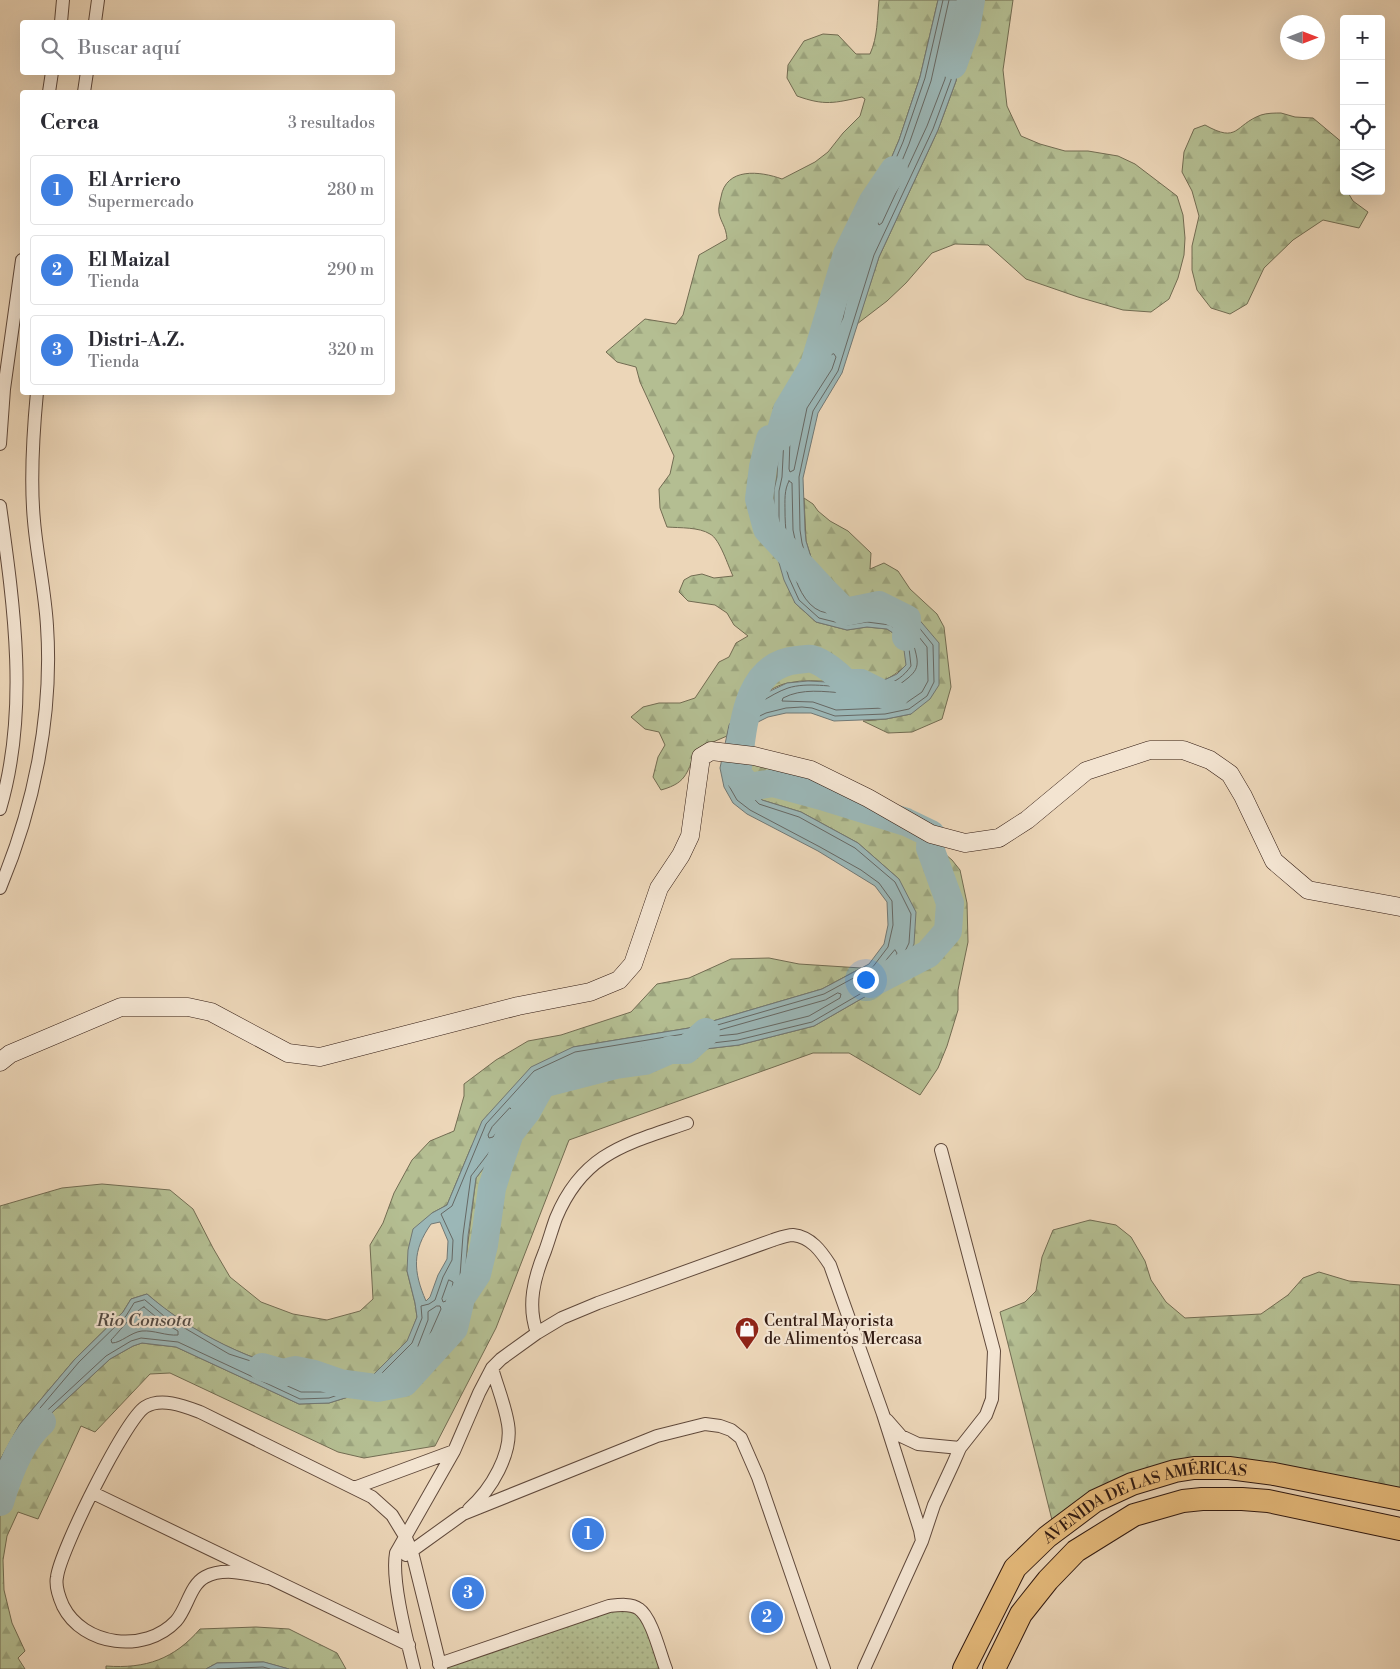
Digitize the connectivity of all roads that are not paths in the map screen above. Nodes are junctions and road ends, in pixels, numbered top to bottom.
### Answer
1 (63, 0) edge
2 (98, 0) edge
3 (61, 20) edge
4 (95, 20) edge
5 (52, 75) edge
6 (87, 75) edge
7 (49, 90) edge
8 (84, 90) edge
9 (20, 274) edge
10 (37, 395) edge
11 (0, 444) edge
12 (0, 506) edge
13 (0, 809) edge
14 (0, 888) edge
15 (1400, 907) edge
16 (3, 1055) edge
17 (687, 1123) dead end
18 (941, 1150) dead end
19 (537, 1333) junction
20 (492, 1368) junction
21 (883, 1414) junction
22 (960, 1448) junction
23 (454, 1451) junction
24 (354, 1488) junction
25 (93, 1493) junction
26 (1400, 1499) edge
27 (463, 1514) junction
28 (1400, 1529) edge
29 (406, 1538) junction
30 (922, 1542) junction
31 (412, 1552) junction
32 (395, 1560) junction
33 (268, 1578) junction
34 (408, 1645) junction
35 (439, 1667) edge
36 (414, 1669) edge
37 (666, 1669) edge
38 (824, 1669) edge
39 (864, 1669) edge
40 (964, 1669) edge
41 (994, 1669) edge

1 - 3 street
2 - 4 street
5 - 7 street
6 - 8 street
9 - 11 street
10 - 14 street
12 - 13 street
15 - 16 street
17 - 19 street
18 - 22 street
19 - 20 street
19 - 21 street
20 - 23 street
20 - 27 street
21 - 22 street
21 - 30 street
22 - 30 street
23 - 24 street
23 - 29 street
24 - 25 street
24 - 29 street
25 - 33 street
25 - 33 street
26 - 40 highway, AVENIDA DE LAS AMÉRICAS
27 - 31 street
27 - 38 street
28 - 41 highway, AVENIDA DE LAS AMÉRICAS
29 - 31 street
29 - 32 street
30 - 39 street
31 - 32 street
31 - 35 street
32 - 34 street
33 - 34 street
34 - 36 street
35 - 37 street

